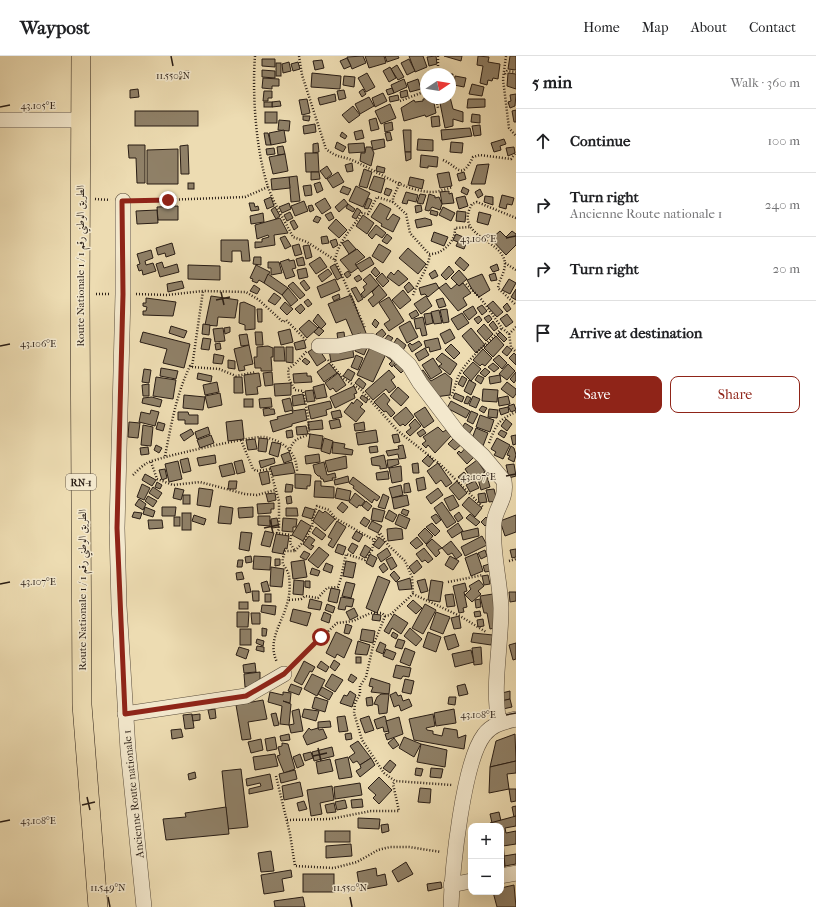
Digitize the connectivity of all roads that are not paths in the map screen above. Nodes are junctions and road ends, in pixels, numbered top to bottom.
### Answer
1 (81, 56) edge
2 (0, 120) edge
3 (81, 120) junction
4 (122, 201) road end
5 (317, 344) road end
6 (284, 674) road end
7 (125, 714) junction
8 (516, 719) edge
9 (499, 723) junction
10 (516, 873) edge
11 (504, 875) edge
12 (468, 882) edge
13 (451, 885) junction
14 (98, 907) edge
15 (144, 907) edge
16 (451, 907) edge

1 - 3 main road, Route Nationale 1 / الطريق الوطني رقم 1 / RN-1
2 - 3 street
3 - 14 main road, Route Nationale 1 / الطريق الوطني رقم 1 / RN-1
4 - 7 street, Ancienne Route nationale 1
5 - 9 street
6 - 7 street
7 - 15 street, Ancienne Route nationale 1
8 - 9 street
9 - 13 street
10 - 11 street
12 - 13 street
13 - 16 street

